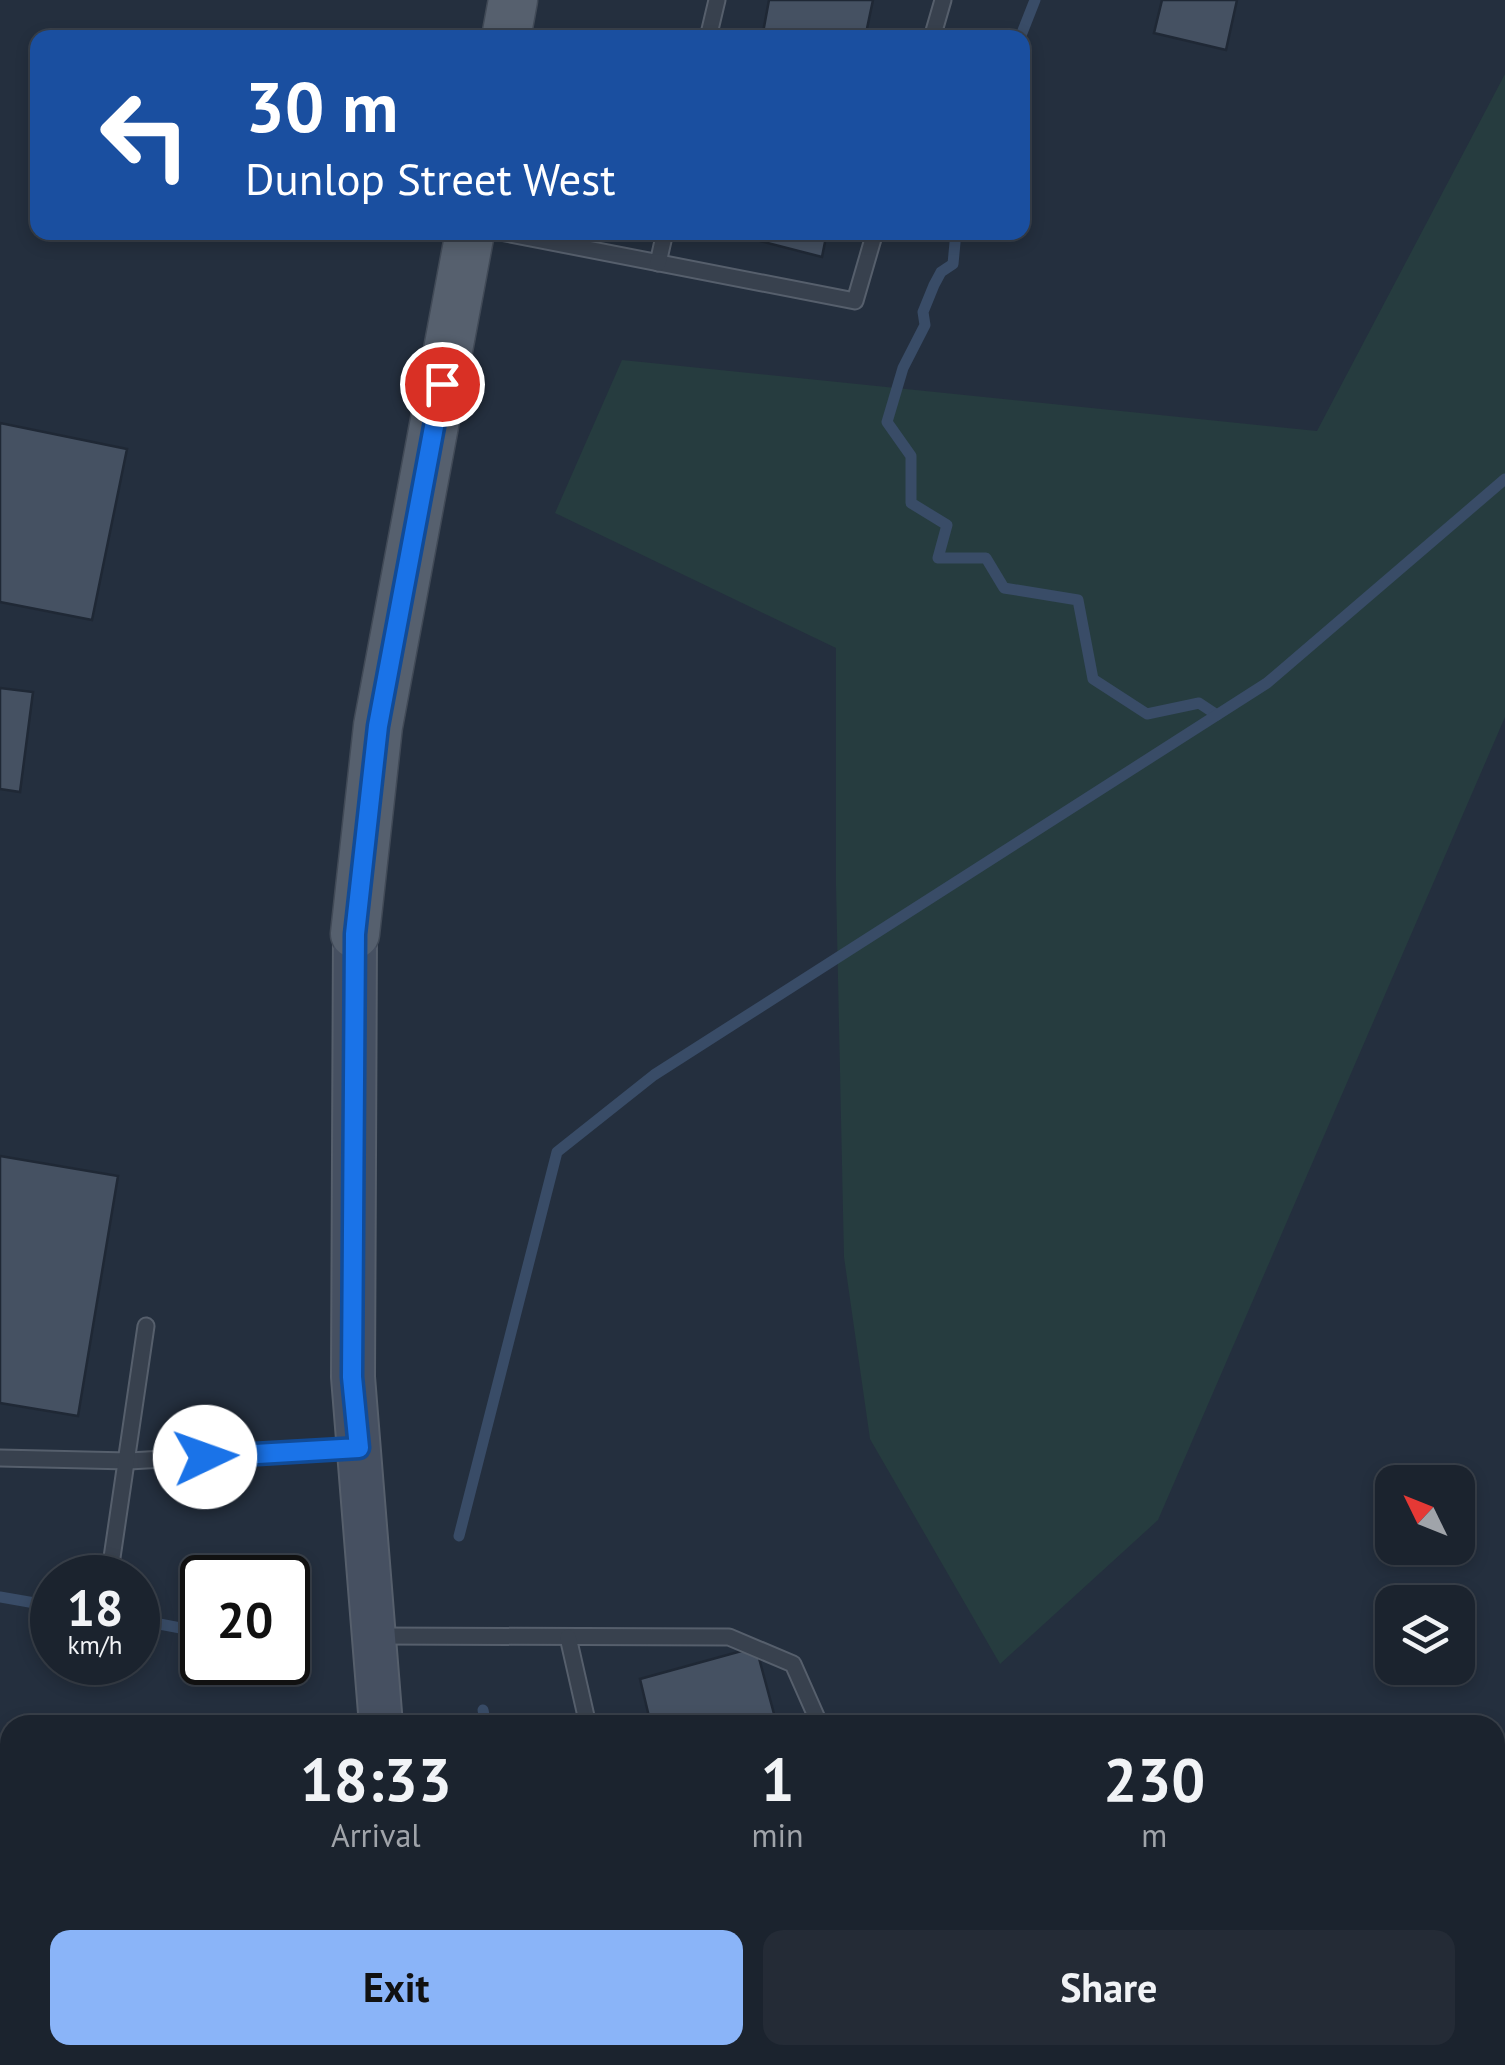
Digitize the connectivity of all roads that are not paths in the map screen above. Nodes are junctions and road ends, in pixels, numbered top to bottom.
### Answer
1 (513, 0) edge
2 (716, 0) edge
3 (943, 0) edge
4 (507, 30) edge
5 (710, 30) edge
6 (934, 30) edge
7 (469, 240) edge
8 (541, 240) edge
9 (662, 240) edge
10 (873, 240) edge
11 (658, 263) junction
12 (355, 934) joint
13 (146, 1326) dead end
14 (359, 1448) junction
15 (0, 1458) edge
16 (128, 1462) junction
17 (113, 1555) edge
18 (374, 1636) junction
19 (568, 1637) junction
20 (381, 1715) edge
21 (586, 1715) edge
22 (816, 1715) edge

1 - 4 main road
2 - 5 lane
3 - 6 lane
7 - 12 main road
8 - 11 lane
9 - 11 lane
10 - 11 lane
12 - 14 main road
13 - 16 lane
14 - 16 lane
14 - 18 main road
15 - 16 lane
16 - 17 lane
18 - 19 lane
18 - 20 main road
19 - 21 lane
19 - 22 lane

